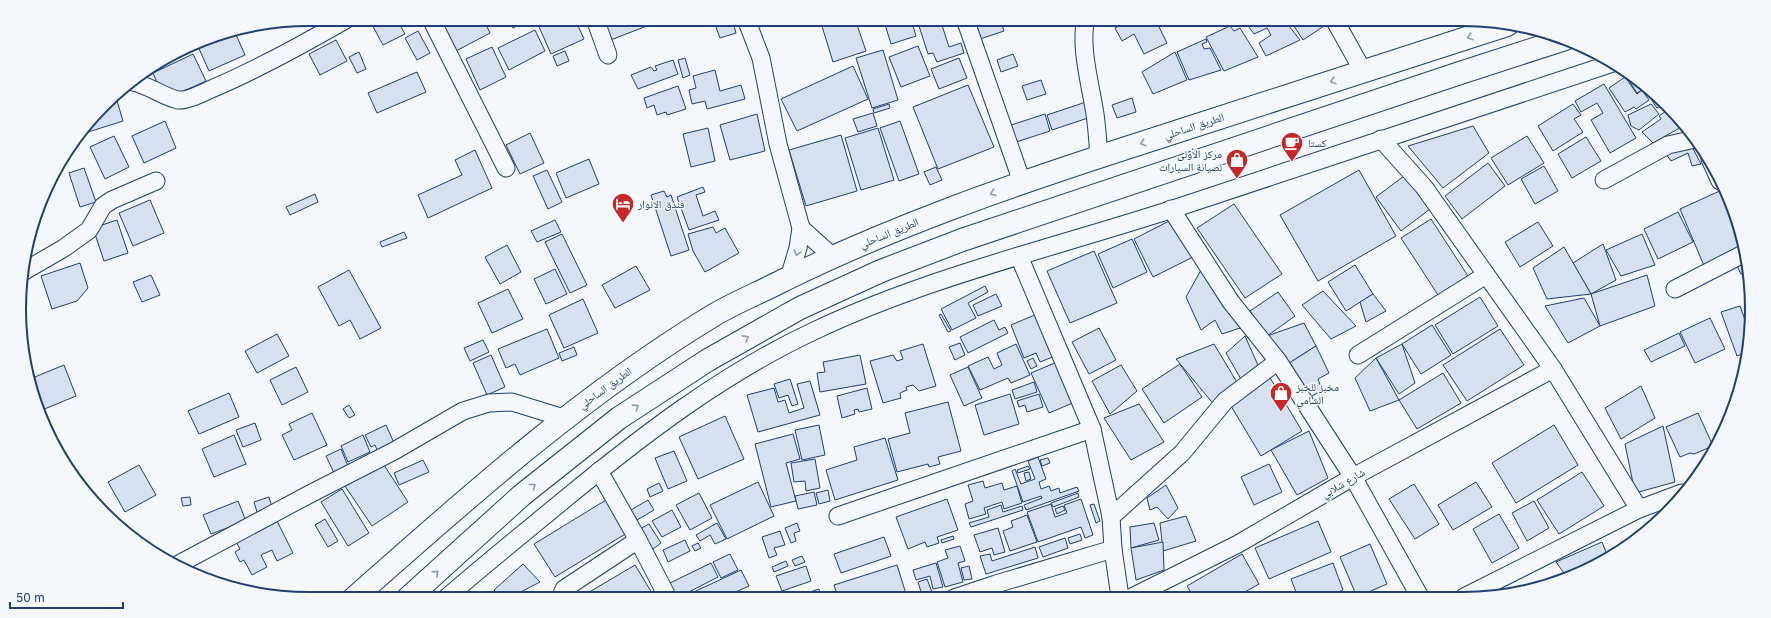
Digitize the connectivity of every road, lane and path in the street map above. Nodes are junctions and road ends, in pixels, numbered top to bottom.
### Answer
1 (335, 26) edge
2 (435, 26) edge
3 (598, 26) edge
4 (749, 26) edge
5 (967, 26) edge
6 (1084, 26) edge
7 (1338, 26) edge
8 (1498, 28) edge
9 (1556, 42) edge
10 (608, 55) dead end
11 (1606, 65) edge
12 (1363, 71) junction
13 (138, 83) edge
14 (1381, 139) junction
15 (1689, 140) edge
16 (1099, 157) junction
17 (506, 168) dead end
18 (1604, 180) dead end
19 (156, 182) dead end
20 (1022, 182) junction
21 (1171, 210) junction
22 (801, 228) junction
23 (1740, 255) edge
24 (832, 256) junction
25 (1019, 256) junction
26 (29, 269) edge
27 (1486, 275) junction
28 (789, 278) junction
29 (1675, 289) dead end
30 (1358, 355) dead end
31 (1278, 361) junction
32 (1553, 369) junction
33 (564, 418) junction
34 (1092, 429) junction
35 (599, 471) junction
36 (1353, 477) junction
37 (1676, 494) edge
38 (1639, 509) junction
39 (838, 516) dead end
40 (1111, 517) junction
41 (638, 540) junction
42 (1113, 550) junction
43 (182, 562) edge
44 (1475, 591) edge
45 (361, 592) edge
46 (415, 592) edge
47 (452, 592) edge
48 (563, 592) edge
49 (665, 592) edge
50 (972, 592) edge
51 (1119, 592) edge
52 (1142, 592) edge
53 (1417, 592) edge

1 - 13 street
2 - 17 street
3 - 10 street
4 - 22 street
5 - 20 street
6 - 16 street
7 - 12 street
8 -> 12 highway, الطريق الساحلي
46 -> 9 highway
11 - 14 street
12 -> 16 highway, الطريق الساحلي
14 - 21 street
14 - 27 street
15 - 18 street
16 - 20 highway, الطريق الساحلي
19 - 26 street
20 -> 24 highway, الطريق الساحلي
21 - 25 street
21 - 31 street
22 - 24 street
22 -> 28 street
23 - 29 street
24 - 28 highway, الطريق الساحلي
25 - 34 street
25 - 35 street
27 - 30 street
27 - 32 street
28 - 33 highway, الطريق الساحلي
31 - 36 street
31 - 40 street
32 - 36 street, شارع شلابي
32 - 38 street
33 - 43 street
33 - 45 highway, الطريق الساحلي
34 - 39 street
34 - 40 street
35 - 41 street
35 - 47 street
36 - 52 street, شارع شلابي
36 - 53 street
37 - 38 street
38 - 44 street
40 - 42 street
41 - 48 street
41 - 49 street
42 - 50 street
42 - 51 street

